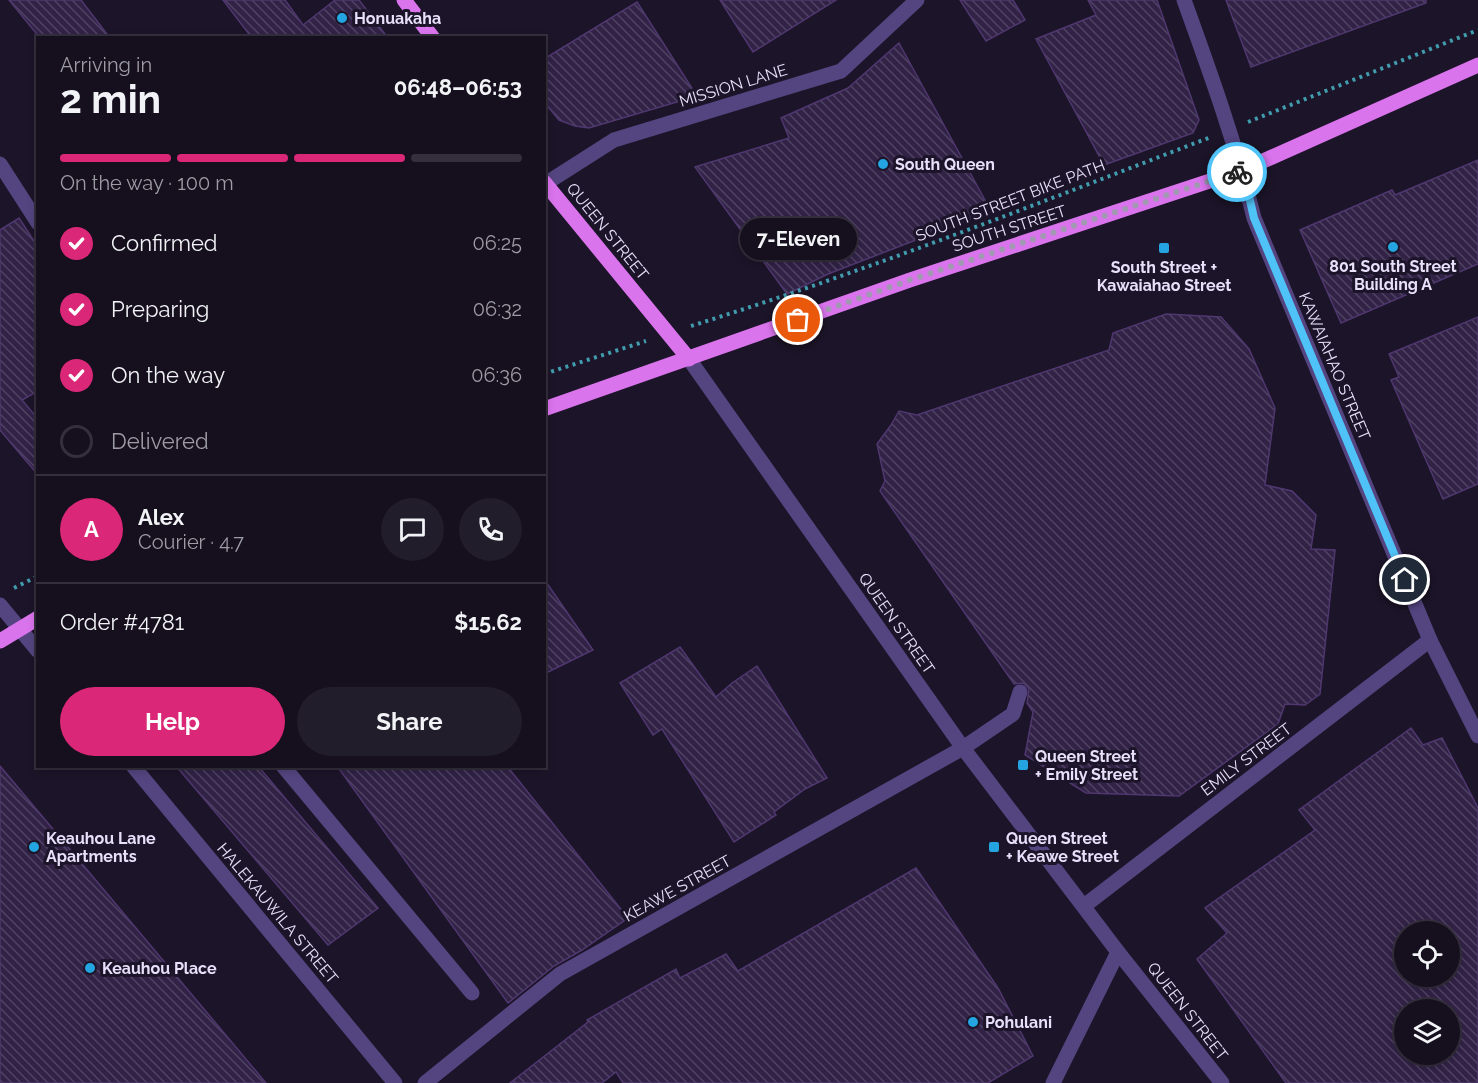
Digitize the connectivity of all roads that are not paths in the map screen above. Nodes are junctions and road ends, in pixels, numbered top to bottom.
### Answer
1 (404, 0) edge
2 (917, 0) edge
3 (1184, 0) edge
4 (431, 36) edge
5 (1478, 65) edge
6 (0, 164) edge
7 (1243, 170) junction
8 (546, 182) edge
9 (546, 184) edge
10 (36, 220) edge
11 (689, 359) junction
12 (546, 408) edge
13 (0, 605) edge
14 (36, 619) edge
15 (19, 628) junction
16 (1430, 640) junction
17 (0, 641) edge
18 (36, 649) edge
19 (1020, 692) dead end
20 (1478, 736) edge
21 (963, 748) junction
22 (135, 768) edge
23 (285, 768) edge
24 (1084, 906) junction
25 (1118, 952) junction
26 (472, 993) dead end
27 (395, 1083) edge
28 (425, 1083) edge
29 (1053, 1083) edge
30 (1222, 1083) edge

1 - 4 main road
2 - 8 street, MISSION LANE
3 - 7 street, KAWAIAHAO STREET
5 - 7 main road, SOUTH STREET
6 - 10 street
7 - 11 main road, SOUTH STREET
7 - 16 street, KAWAIAHAO STREET
9 - 11 main road, QUEEN STREET
11 - 12 main road, SOUTH STREET
11 - 21 street, QUEEN STREET
13 - 15 street
14 - 15 main road
15 - 17 main road
15 - 18 street
16 - 20 street, KAWAIAHAO STREET
16 - 24 street, EMILY STREET
19 - 21 street, KEAWE STREET
21 - 24 street, QUEEN STREET
21 - 28 street, KEAWE STREET
22 - 27 street, HALEKAUWILA STREET
23 - 26 street
24 - 25 street, QUEEN STREET
25 - 29 street
25 - 30 street, QUEEN STREET

